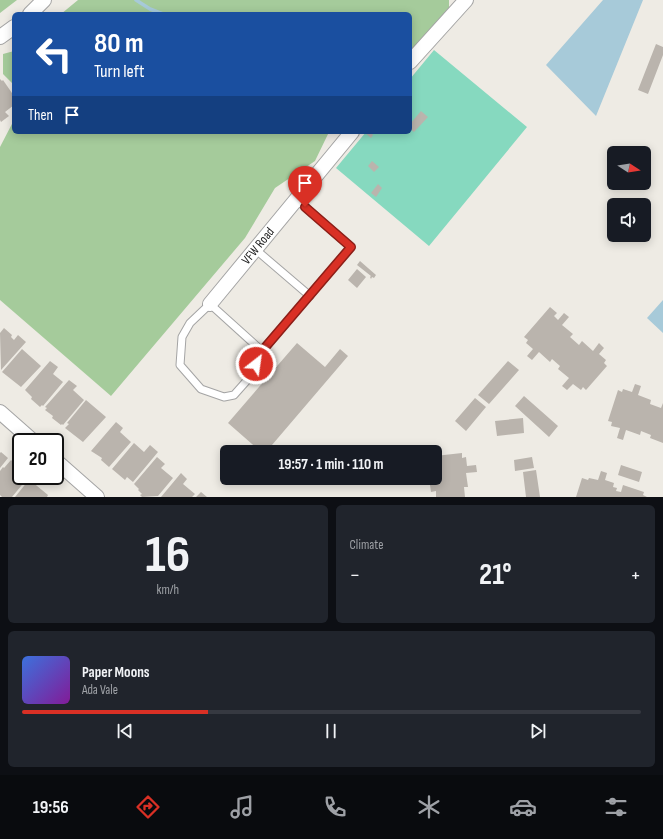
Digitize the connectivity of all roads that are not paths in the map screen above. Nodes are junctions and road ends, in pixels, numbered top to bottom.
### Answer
1 (44, 0) edge
2 (466, 0) edge
3 (32, 12) edge
4 (12, 28) edge
5 (0, 37) edge
6 (412, 60) edge
7 (350, 134) edge
8 (296, 199) junction
9 (255, 249) junction
10 (310, 296) junction
11 (210, 304) junction
12 (262, 351) junction
13 (0, 412) edge
14 (24, 433) edge
15 (64, 468) edge
16 (97, 497) edge

1 - 3 street
2 - 6 street
4 - 5 street
7 - 8 street, VFW Road
8 - 9 street, VFW Road
8 - 10 lane
9 - 10 lane
9 - 11 street, VFW Road
10 - 12 lane
11 - 12 lane
11 - 12 lane
13 - 14 street
15 - 16 street

